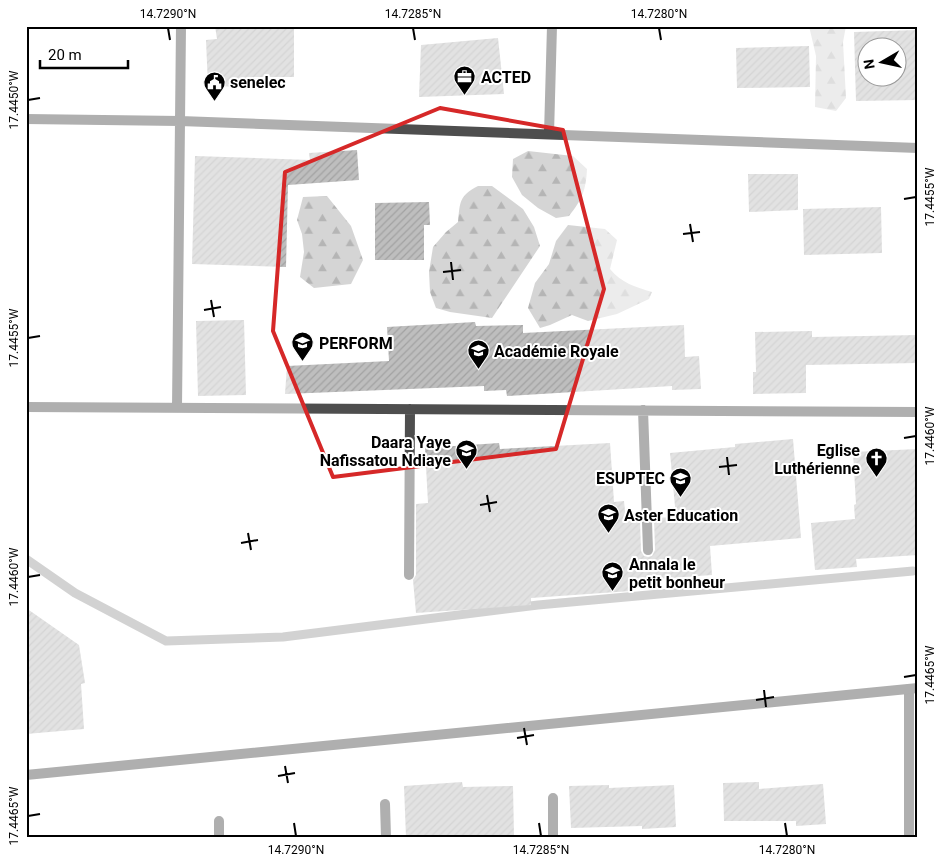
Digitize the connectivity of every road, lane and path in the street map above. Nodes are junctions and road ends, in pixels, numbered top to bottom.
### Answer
1 (181, 26) edge
2 (552, 26) edge
3 (26, 119) edge
4 (180, 121) junction
5 (550, 134) junction
6 (918, 148) edge
7 (26, 406) edge
8 (177, 408) junction
9 (410, 409) junction
10 (643, 410) junction
11 (918, 412) edge
12 (648, 550) dead end
13 (409, 575) dead end
14 (913, 688) edge
15 (26, 776) edge
16 (553, 798) dead end
17 (385, 804) dead end
18 (219, 820) dead end
19 (219, 837) edge
20 (386, 837) edge
21 (553, 837) edge
22 (909, 837) edge

1 - 4 street
2 - 5 street
3 - 4 street
4 - 5 street
4 - 8 street
5 - 6 street
7 - 8 street
8 - 9 street
9 - 10 street
9 - 13 street
10 - 11 street
10 - 12 street
14 - 15 street
14 - 22 street
16 - 21 street
17 - 20 street
18 - 19 street

